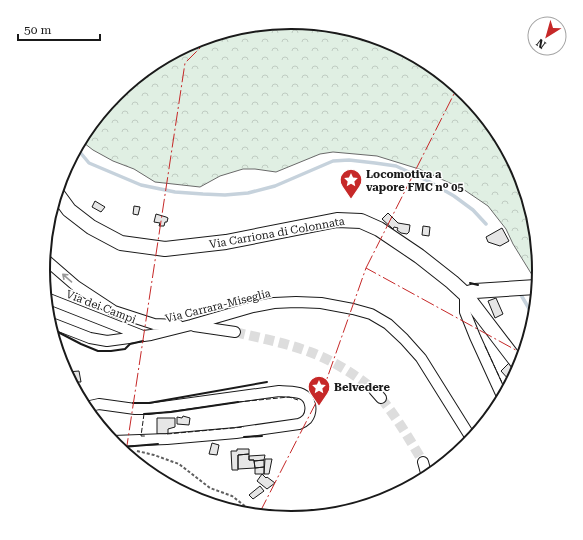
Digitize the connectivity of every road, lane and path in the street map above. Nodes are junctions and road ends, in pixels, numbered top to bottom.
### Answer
1 (61, 199) edge
2 (50, 264) edge
3 (532, 288) edge
4 (470, 293) junction
5 (53, 301) edge
6 (57, 325) edge
7 (192, 325) junction
8 (236, 332) tunnel mouth
9 (145, 336) junction
10 (515, 359) edge
11 (374, 390) tunnel mouth
12 (500, 391) edge
13 (381, 398) tunnel mouth
14 (92, 406) edge
15 (469, 433) edge
16 (122, 441) edge
17 (136, 451) dead end
18 (422, 462) tunnel mouth
19 (425, 470) edge
20 (245, 506) edge

1 - 4 main road, Via Carriona di Colonnata
7 -> 2 street
3 - 4 main road
4 - 10 main road, Via Carriona di Colonnata
4 - 12 street
5 - 9 street, Via dei Campi
6 - 9 street, Via Carrara-Miseglia
7 - 8 street
7 - 9 street, Via Carrara-Miseglia
7 - 15 street, Via Carrara-Miseglia
11 - 13 street
14 - 16 street
17 - 20 path
18 - 19 street

